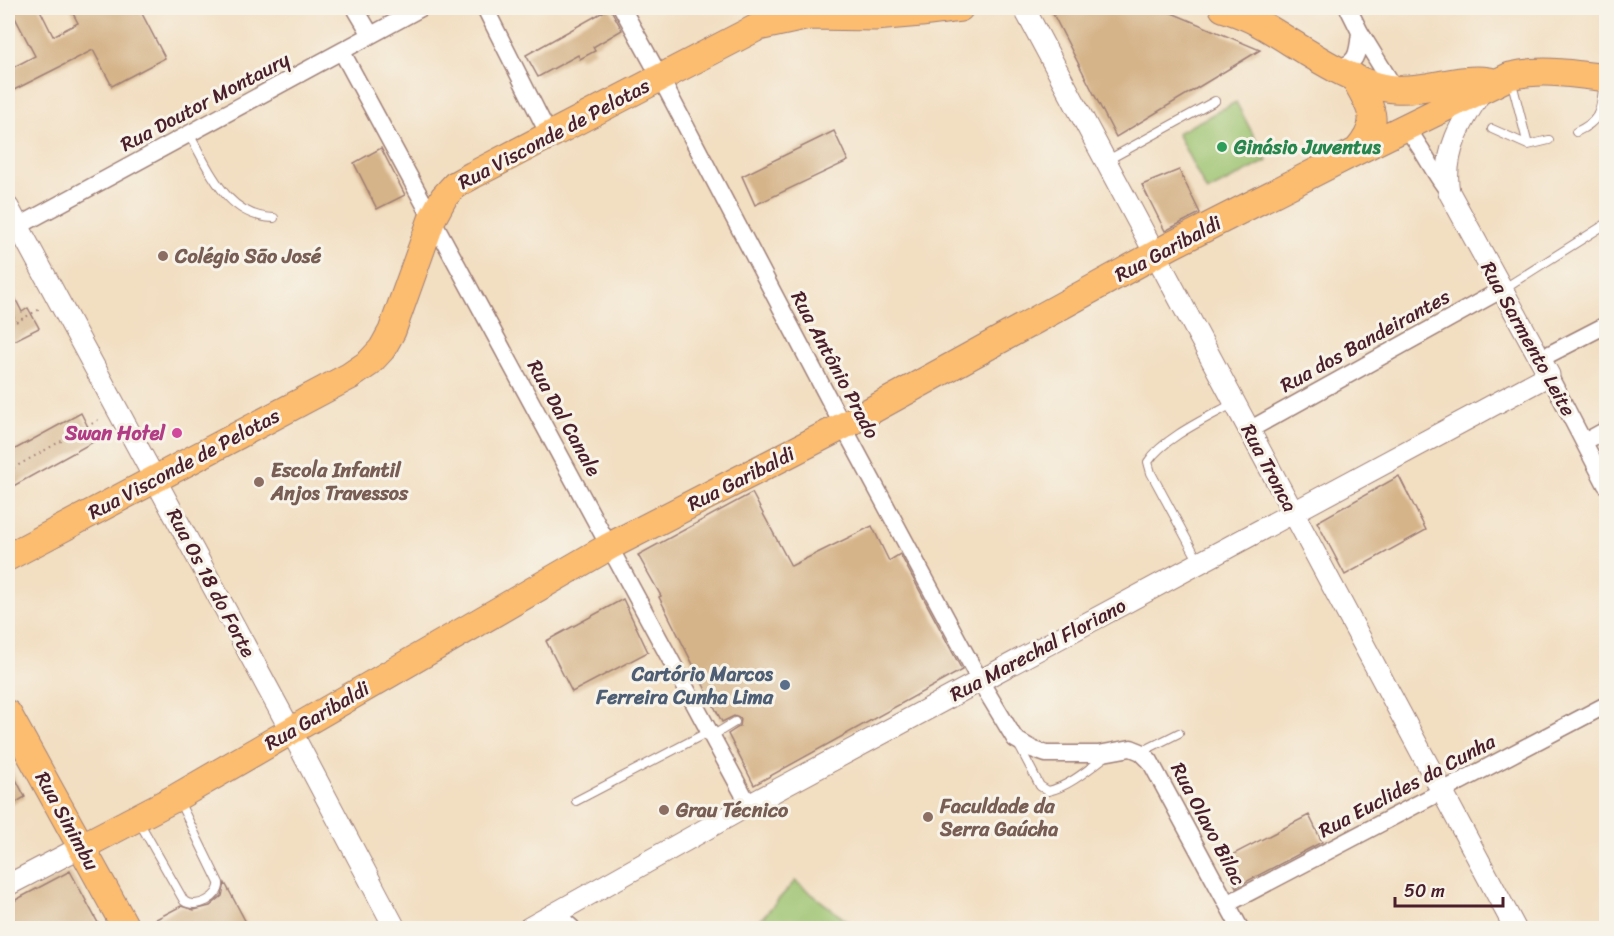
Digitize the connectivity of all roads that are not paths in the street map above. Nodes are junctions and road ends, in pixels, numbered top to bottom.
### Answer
1 (355, 8) edge
2 (421, 8) edge
3 (485, 8) edge
4 (622, 8) edge
5 (960, 8) edge
6 (1024, 8) edge
7 (1223, 8) edge
8 (1348, 8) edge
9 (873, 12) edge
10 (1360, 32) junction
11 (371, 35) junction
12 (342, 52) junction
13 (1345, 73) junction
14 (660, 76) junction
15 (1605, 78) edge
16 (1496, 82) junction
17 (1395, 89) junction
18 (1215, 101) dead end
19 (1405, 127) junction
20 (1492, 129) dead end
21 (1576, 132) dead end
22 (189, 134) junction
23 (549, 135) junction
24 (1549, 140) dead end
25 (1528, 145) junction
26 (1357, 151) junction
27 (1106, 161) junction
28 (1449, 192) junction
29 (8, 207) edge
30 (274, 218) dead end
31 (432, 219) junction
32 (1606, 224) edge
33 (13, 229) edge
34 (1155, 255) junction
35 (1501, 290) junction
36 (1606, 325) edge
37 (1544, 367) junction
38 (1234, 403) junction
39 (843, 426) junction
40 (1249, 430) junction
41 (1606, 430) edge
42 (1584, 442) junction
43 (155, 481) junction
44 (1606, 485) edge
45 (1293, 512) junction
46 (610, 546) junction
47 (8, 557) edge
48 (1199, 563) junction
49 (980, 681) junction
50 (1606, 705) edge
51 (8, 714) edge
52 (735, 722) dead end
53 (291, 731) junction
54 (1179, 733) dead end
55 (711, 734) junction
56 (1016, 739) junction
57 (1136, 750) junction
58 (1111, 752) junction
59 (1442, 791) junction
60 (177, 797) junction
61 (576, 801) dead end
62 (750, 805) junction
63 (136, 818) junction
64 (81, 847) junction
65 (8, 885) edge
66 (1227, 904) junction
67 (556, 914) junction
68 (126, 928) edge
69 (395, 928) edge
70 (529, 928) edge
71 (572, 928) edge
72 (1240, 928) edge
73 (1515, 928) edge

1 - 11 street
2 - 11 street, Rua Doutor Montaury
3 - 23 street
4 - 14 street, Rua Antônio Prado
5 - 9 main road, Rua Visconde de Pelotas
6 - 27 street, Rua Tronca
7 - 13 main road
8 - 10 street
9 - 14 main road, Rua Visconde de Pelotas
10 - 13 street
10 - 17 street
11 - 12 street, Rua Doutor Montaury
12 - 22 street, Rua Doutor Montaury
12 - 31 street, Rua Dal Canale
13 - 17 main road
13 - 26 main road
14 - 23 main road, Rua Visconde de Pelotas
14 - 39 street, Rua Antônio Prado
15 - 16 main road
15 - 21 lane
16 - 17 main road
16 - 19 main road, Rua Garibaldi
16 - 25 lane
16 - 28 street, Rua Sarmento Leite
18 - 27 lane
19 - 26 main road, Rua Garibaldi
19 - 28 street, Rua Sarmento Leite
20 - 25 lane
22 - 30 lane
22 - 33 street, Rua Doutor Montaury
23 - 31 main road, Rua Visconde de Pelotas
24 - 25 lane
26 - 34 main road, Rua Garibaldi
27 - 34 street, Rua Tronca
28 - 35 street, Rua Sarmento Leite
29 - 33 street, Rua Os 18 do Forte
31 - 43 main road, Rua Visconde de Pelotas
31 - 46 street, Rua Dal Canale
32 - 35 lane
33 - 43 street, Rua Os 18 do Forte
34 - 38 street, Rua Tronca
34 - 39 main road, Rua Garibaldi
35 - 37 street, Rua Sarmento Leite
35 - 40 street, Rua dos Bandeirantes
36 - 37 street
37 - 42 street, Rua Sarmento Leite
37 - 45 street, Rua Marechal Floriano
38 - 40 street, Rua Tronca
38 - 48 lane
39 - 46 main road, Rua Garibaldi
39 - 49 street, Rua Antônio Prado
40 - 45 street, Rua Tronca
41 - 42 street
42 - 44 street, Rua Sarmento Leite
43 - 47 main road, Rua Visconde de Pelotas
43 - 53 street, Rua Os 18 do Forte
45 - 48 street, Rua Marechal Floriano
45 - 59 street, Rua Tronca
46 - 53 main road, Rua Garibaldi
46 - 55 street, Rua Dal Canale
48 - 49 street, Rua Marechal Floriano
49 - 56 street, Rua Antônio Prado
49 - 62 street, Rua Marechal Floriano
50 - 59 street, Rua Euclides da Cunha
51 - 64 main road, Rua Sinimbu
52 - 55 lane
53 - 60 main road, Rua Garibaldi
53 - 69 street, Rua Os 18 do Forte
54 - 57 lane
55 - 61 lane
55 - 62 street, Rua Dal Canale
56 - 58 street, Rua Antônio Prado
56 - 58 lane, Rua Antônio Prado
57 - 58 street, Rua Antônio Prado
57 - 66 street, Rua Olavo Bilac
59 - 66 street, Rua Euclides da Cunha
59 - 73 street, Rua Tronca
60 - 63 main road, Rua Garibaldi
60 - 63 lane
62 - 67 street, Rua Marechal Floriano
63 - 64 main road, Rua Garibaldi
64 - 65 street, Rua Garibaldi
64 - 68 main road, Rua Sinimbu
66 - 72 street, Rua Olavo Bilac
67 - 70 street, Rua Marechal Floriano
67 - 71 street

